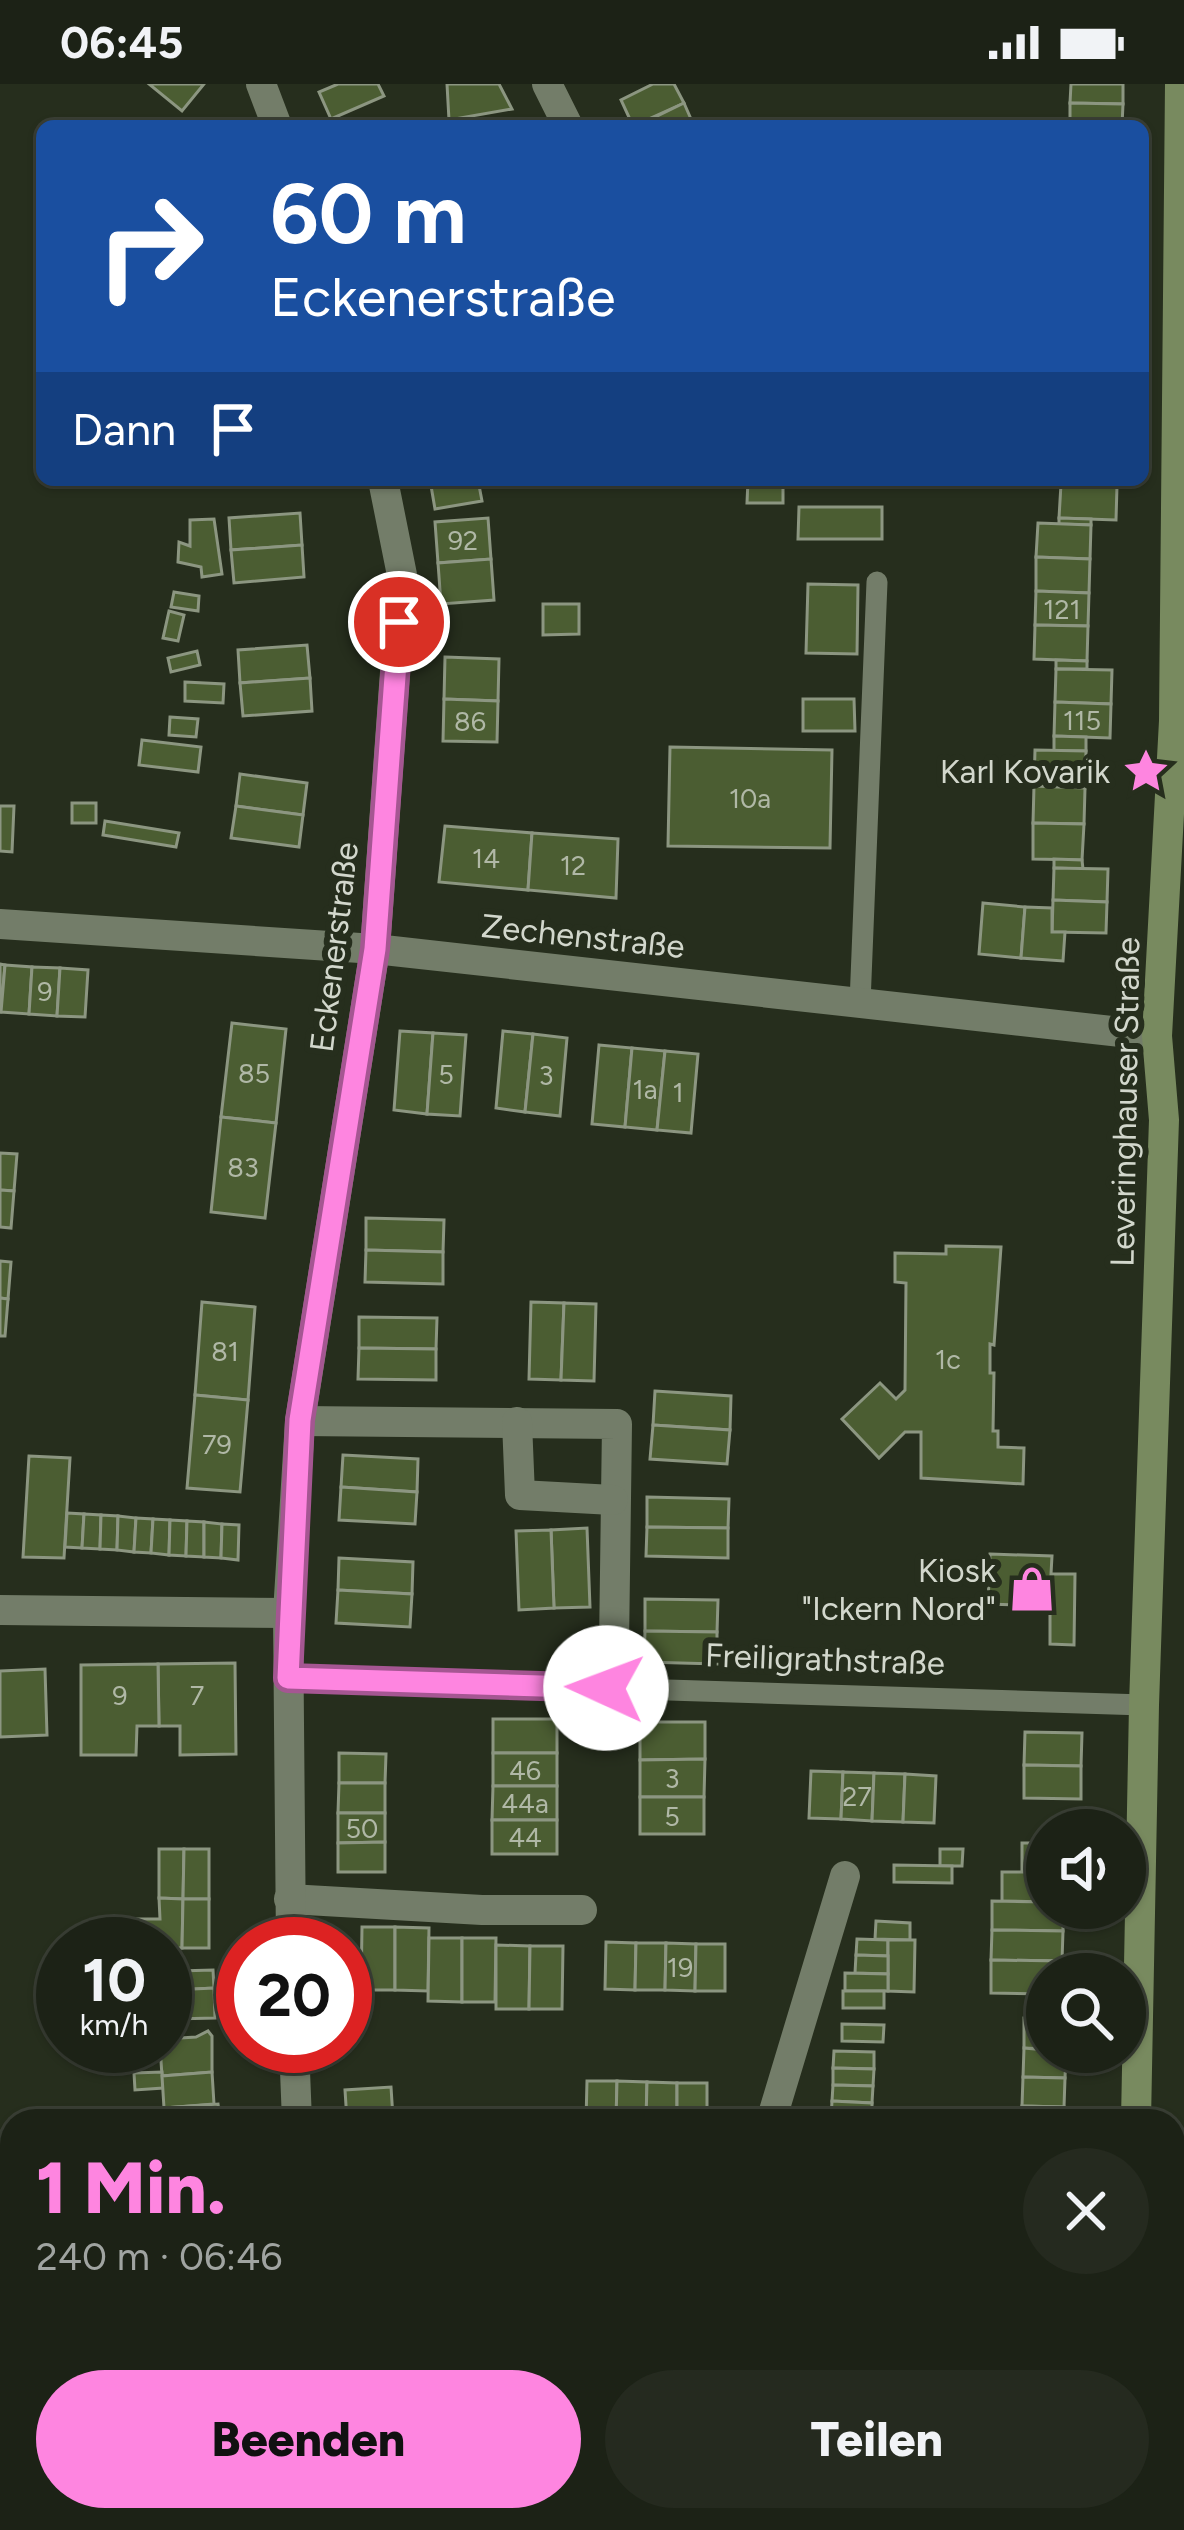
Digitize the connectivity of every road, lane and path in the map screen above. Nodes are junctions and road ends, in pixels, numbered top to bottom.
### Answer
1 (261, 84) edge
2 (547, 84) edge
3 (1180, 84) edge
4 (276, 120) edge
5 (565, 120) edge
6 (384, 486) edge
7 (877, 582) dead end
8 (1179, 721) edge
9 (0, 924) edge
10 (375, 949) junction
11 (860, 1003) junction
12 (1157, 1036) junction
13 (1174, 1120) edge
14 (300, 1420) junction
15 (517, 1422) junction
16 (614, 1500) junction
17 (0, 1610) edge
18 (288, 1613) junction
19 (614, 1646) dead end
20 (288, 1678) junction
21 (1144, 1705) junction
22 (845, 1876) dead end
23 (289, 1899) junction
24 (582, 1910) dead end
25 (290, 1917) edge
26 (296, 2073) edge
27 (297, 2109) edge
28 (775, 2109) edge
29 (1136, 2109) edge

1 - 4 street
2 - 5 street
3 - 8 main road, Leveringhauser Straße
6 - 10 street, Eckenerstraße
7 - 11 lane
8 - 12 main road, Leveringhauser Straße
9 - 10 street, Zechenstraße
10 - 11 street, Zechenstraße
10 - 14 street, Eckenerstraße
11 - 12 street, Zechenstraße
12 - 13 main road, Leveringhauser Straße
13 - 21 main road, Leveringhauser Straße
14 - 15 street
14 - 18 street, Eckenerstraße
15 - 16 street
15 - 16 street
16 - 19 street
17 - 18 street
18 - 20 street, Eckenerstraße
20 - 21 lane, Freiligrathstraße
20 - 23 street, Eckenerstraße
21 - 29 main road, Leveringhauser Straße
22 - 28 street
23 - 24 street
23 - 25 street, Eckenerstraße
26 - 27 street

